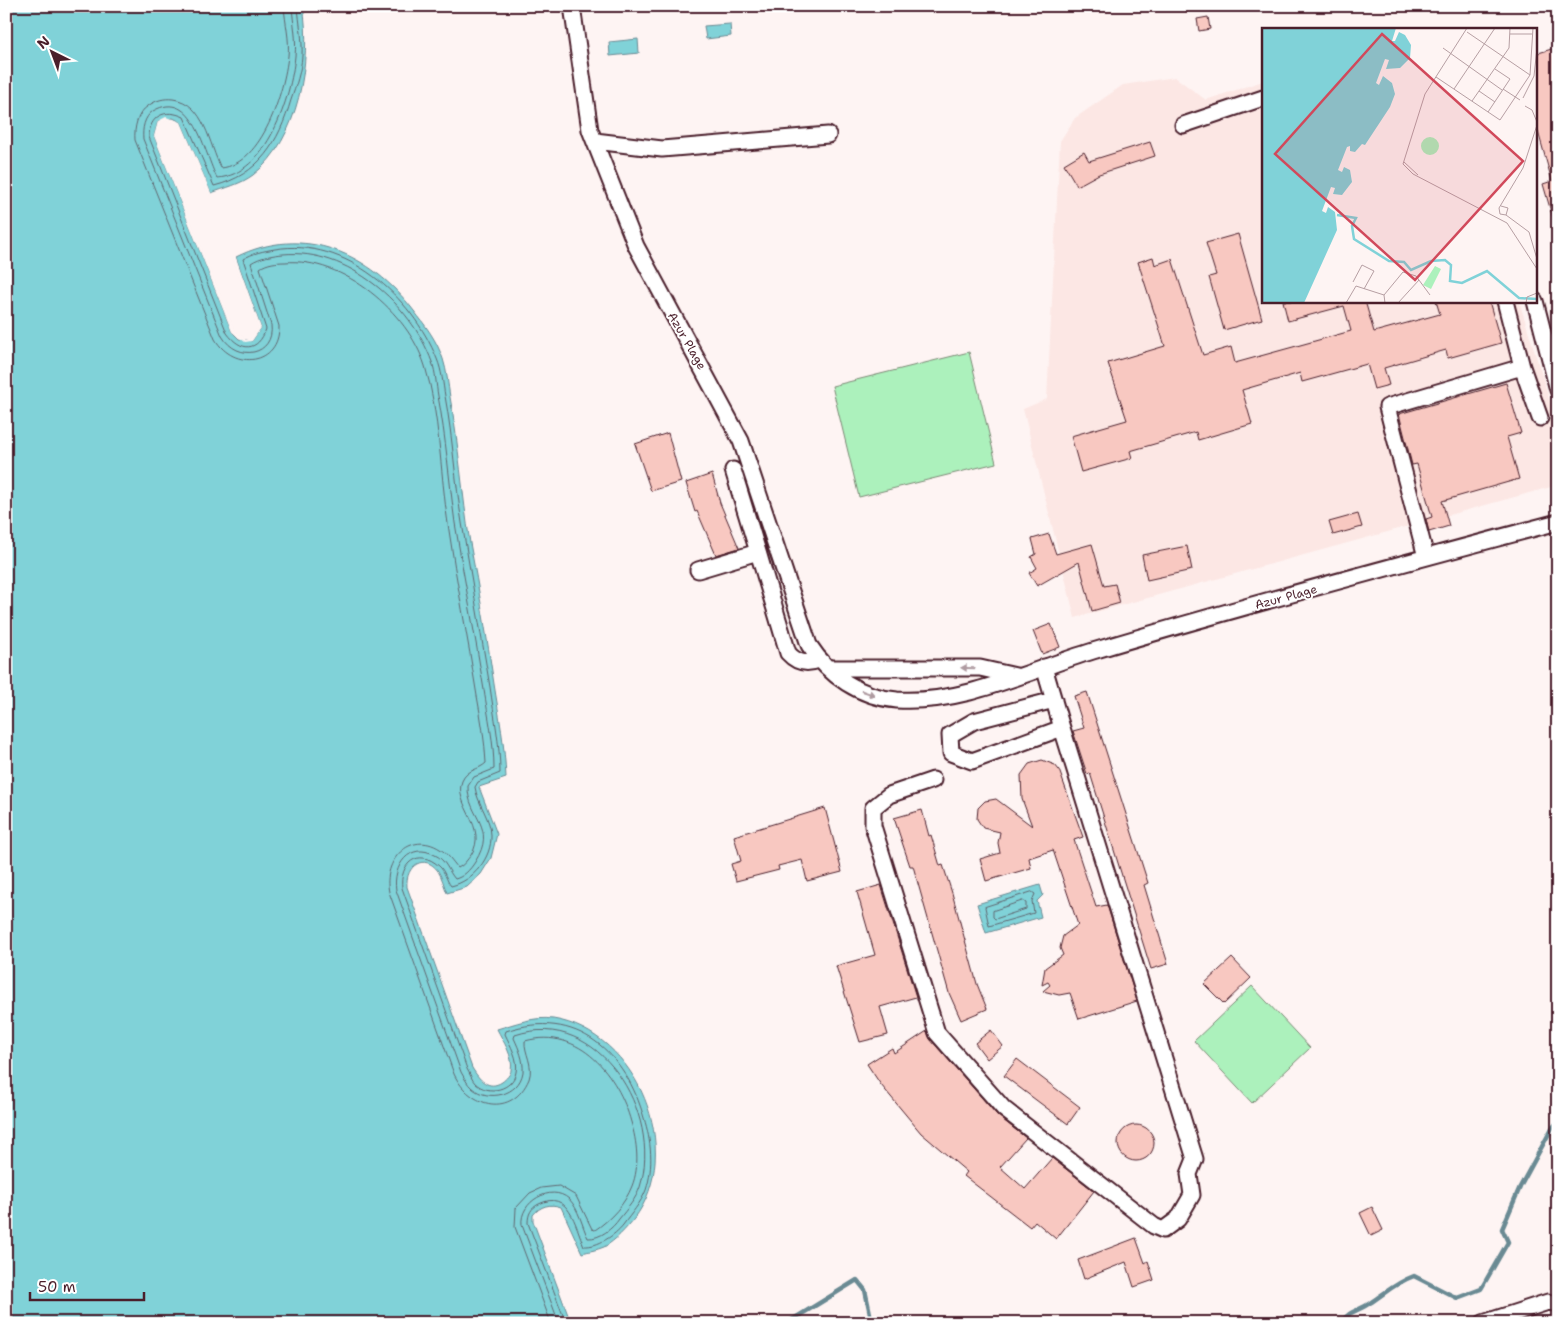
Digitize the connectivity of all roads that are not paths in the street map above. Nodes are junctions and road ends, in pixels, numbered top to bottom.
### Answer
1 (572, 6) edge
2 (1262, 98) edge
3 (1182, 125) dead end
4 (828, 135) dead end
5 (595, 141) junction
6 (1505, 302) edge
7 (1535, 302) edge
8 (1522, 367) junction
9 (1558, 390) edge
10 (1540, 418) dead end
11 (733, 470) dead end
12 (1558, 522) edge
13 (758, 552) junction
14 (1426, 557) junction
15 (698, 570) dead end
16 (823, 664) junction
17 (1044, 667) junction
18 (1016, 676) junction
19 (1054, 700) junction
20 (1062, 728) junction
21 (933, 780) dead end
22 (1558, 1304) edge
23 (1483, 1323) edge

1 - 5 street, Azur Plage
2 - 3 street
4 - 5 street
5 - 16 street, Azur Plage
6 - 8 street
7 - 9 street
8 - 10 street
8 - 14 street
11 - 13 street
12 - 14 street, Azur Plage
13 - 15 street
13 - 16 street
14 - 17 street, Azur Plage
18 -> 16 street
16 -> 18 street, Azur Plage
17 - 18 street, Azur Plage
17 - 19 street
19 - 20 street
19 - 20 street
20 - 21 street
22 - 23 street

